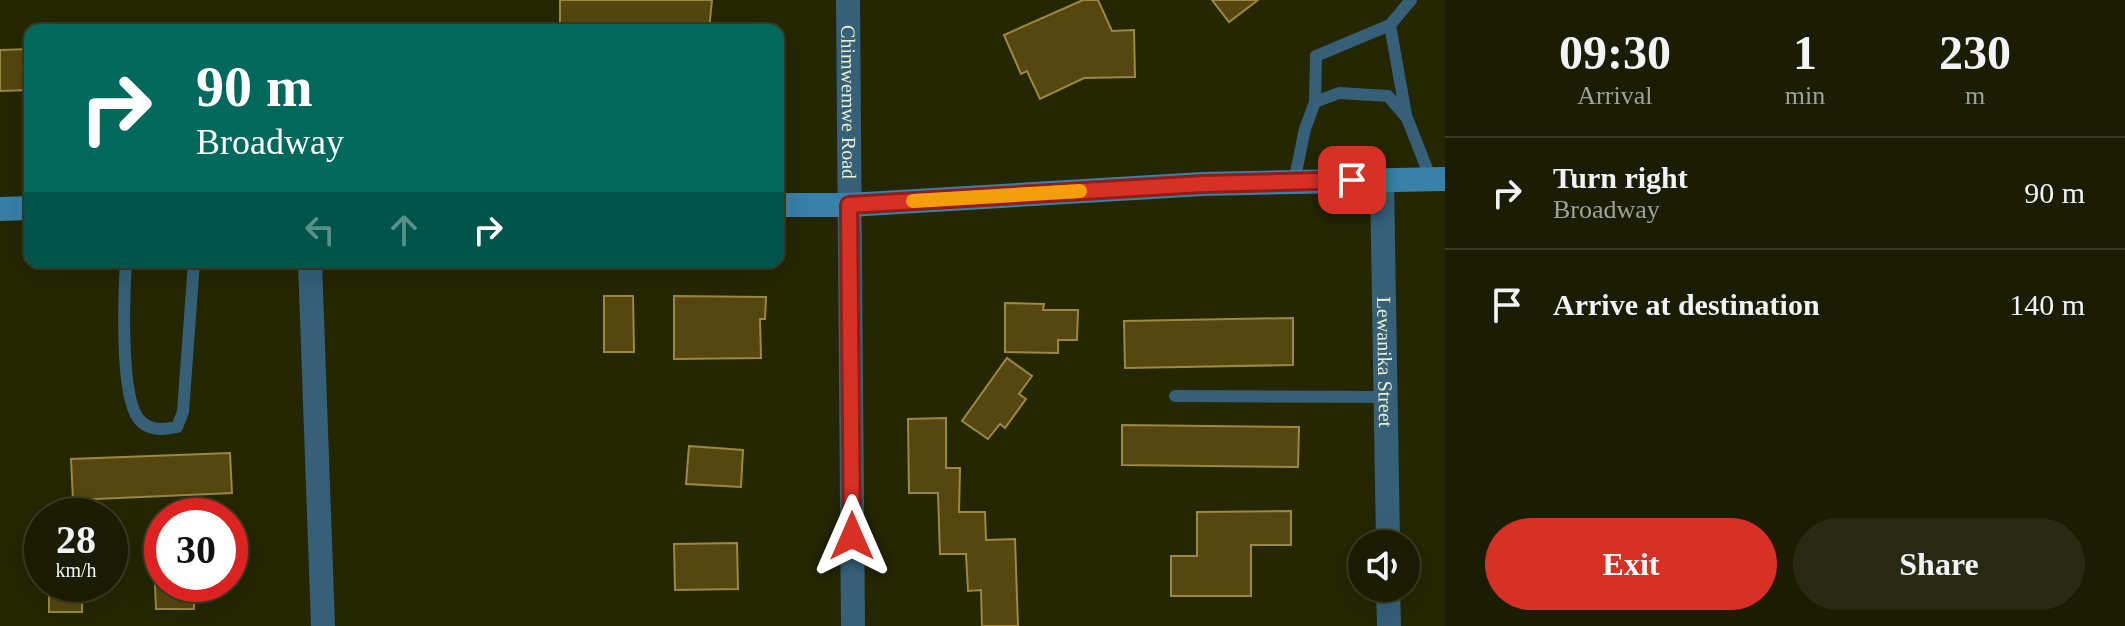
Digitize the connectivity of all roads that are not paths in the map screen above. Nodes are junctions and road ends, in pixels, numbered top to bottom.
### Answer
1 (848, 0) edge
2 (1411, 0) edge
3 (1390, 25) junction
4 (1315, 102) junction
5 (1407, 118) junction
6 (1438, 179) edge
7 (1382, 180) junction
8 (1294, 182) junction
9 (784, 205) edge
10 (849, 205) junction
11 (24, 208) edge
12 (0, 209) edge
13 (126, 268) edge
14 (194, 268) edge
15 (310, 268) edge
16 (1175, 396) dead end
17 (1387, 397) junction
18 (1388, 530) edge
19 (1388, 602) edge
20 (323, 626) edge
21 (853, 626) edge
22 (1389, 626) edge

1 - 10 street, Chimwemwe Road
2 - 3 lane
3 - 4 lane
3 - 5 lane
4 - 5 lane
4 - 8 lane
5 - 6 lane
6 - 7 main road
7 - 8 main road
7 - 17 street, Lewanika Street
8 - 10 main road
9 - 10 main road
10 - 21 street, Chimwemwe Road
11 - 12 main road
13 - 14 lane
15 - 20 street
16 - 17 lane
17 - 18 street, Lewanika Street
19 - 22 street

